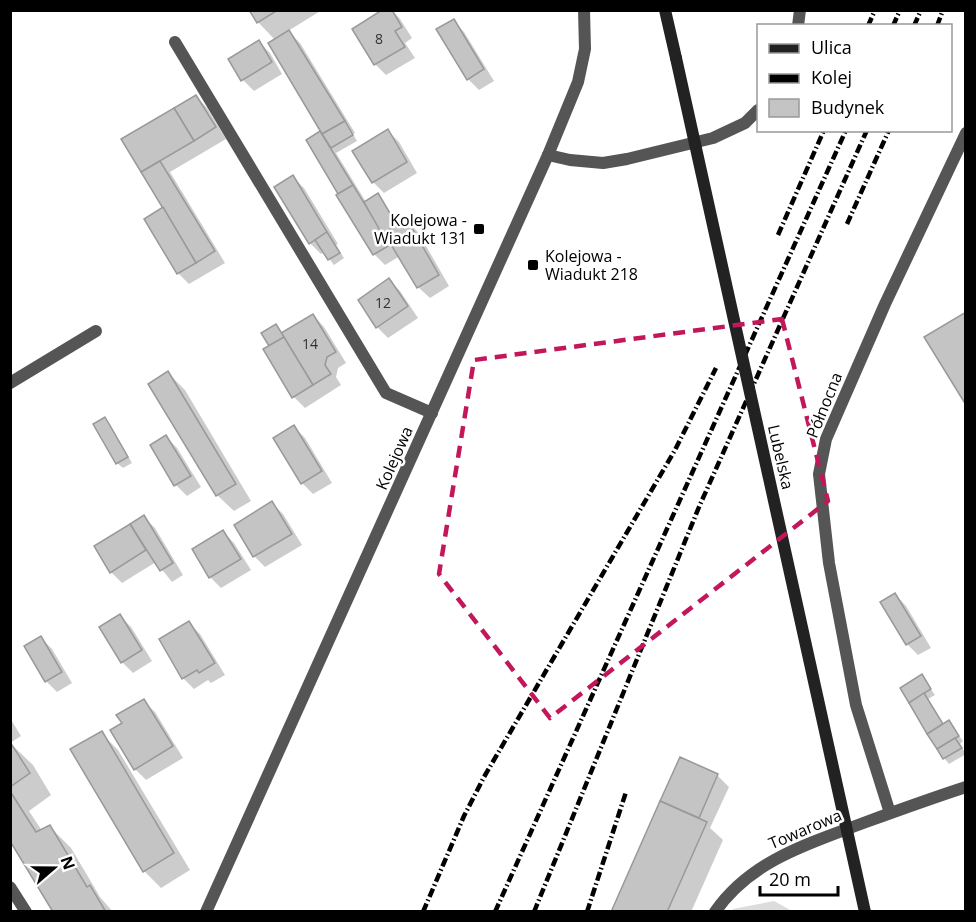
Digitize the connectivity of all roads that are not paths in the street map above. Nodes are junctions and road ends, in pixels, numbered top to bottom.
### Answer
1 (584, 10) edge
2 (666, 10) edge
3 (176, 42) dead end
4 (757, 112) edge
5 (966, 133) edge
6 (548, 155) junction
7 (96, 331) dead end
8 (10, 383) edge
9 (432, 413) junction
10 (966, 787) edge
11 (890, 813) junction
12 (10, 887) edge
13 (26, 912) edge
14 (207, 912) edge
15 (715, 912) edge
16 (866, 912) edge

1 - 6 street, Kolejowa
2 - 16 main road, Lubelska, bridge
3 - 9 street
4 - 6 street
5 - 11 street, Północna
6 - 9 street, Kolejowa
7 - 8 street
9 - 14 street, Kolejowa
10 - 11 street, Towarowa
11 - 15 street, Towarowa
12 - 13 street

